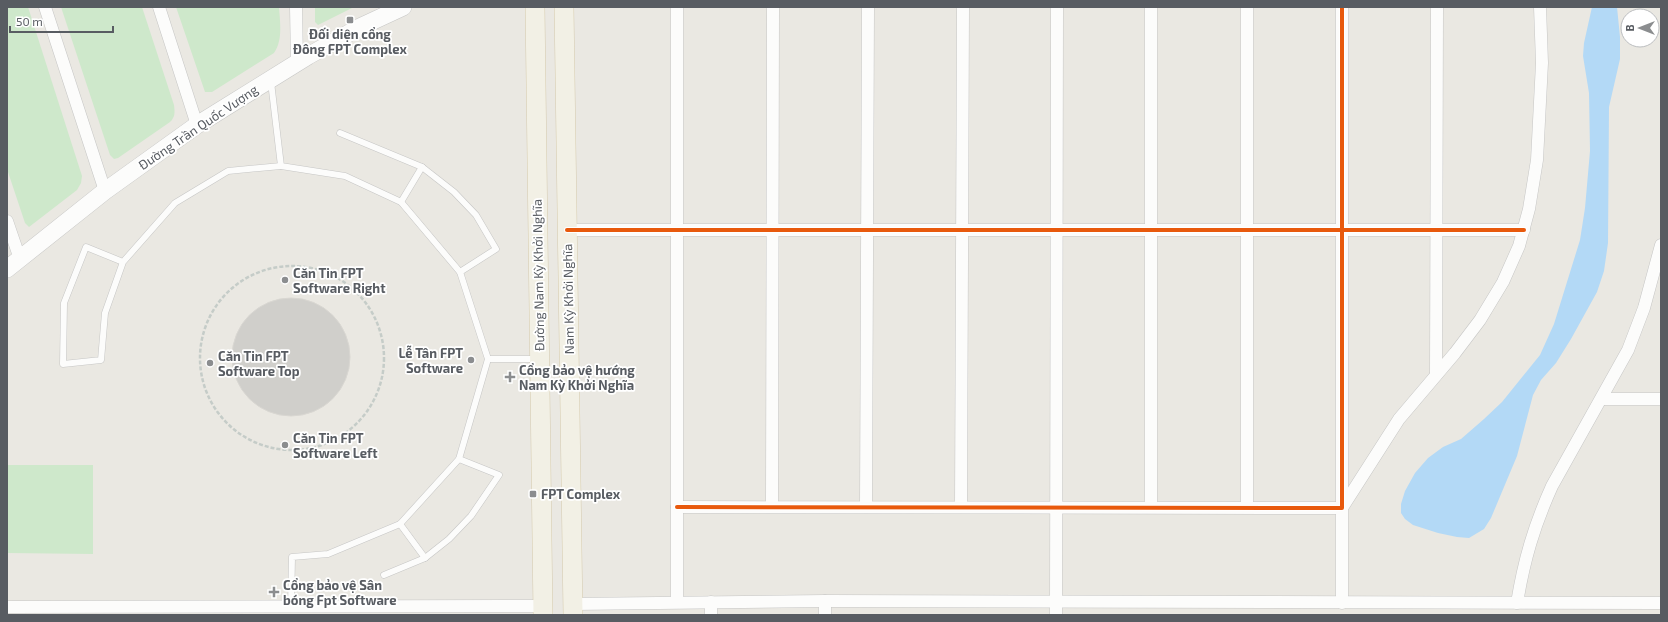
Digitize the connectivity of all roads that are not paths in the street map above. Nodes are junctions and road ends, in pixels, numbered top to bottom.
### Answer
1 (45, 7) edge
2 (159, 7) edge
3 (296, 7) edge
4 (404, 7) edge
5 (535, 7) edge
6 (564, 7) edge
7 (677, 7) edge
8 (773, 7) edge
9 (868, 7) edge
10 (963, 7) edge
11 (1057, 7) edge
12 (1151, 7) edge
13 (1247, 7) edge
14 (1342, 7) edge
15 (1437, 7) edge
16 (1540, 7) edge
17 (297, 62) junction
18 (270, 78) junction
19 (198, 125) junction
20 (340, 133) dead end
21 (281, 166) junction
22 (422, 167) junction
23 (105, 191) junction
24 (401, 202) junction
25 (7, 221) edge
26 (677, 229) junction
27 (567, 230) junction
28 (771, 230) junction
29 (867, 230) junction
30 (961, 230) junction
31 (1056, 230) junction
32 (1151, 230) junction
33 (1247, 230) junction
34 (1342, 230) junction
35 (1437, 230) junction
36 (1524, 230) junction
37 (1661, 245) edge
38 (124, 262) junction
39 (13, 264) edge
40 (460, 272) junction
41 (488, 359) junction
42 (539, 359) junction
43 (1436, 374) junction
44 (1602, 399) junction
45 (1661, 399) edge
46 (459, 459) junction
47 (772, 506) junction
48 (677, 507) junction
49 (866, 507) junction
50 (961, 507) junction
51 (1056, 507) junction
52 (1151, 507) junction
53 (1247, 507) junction
54 (1342, 508) junction
55 (400, 524) junction
56 (425, 558) junction
57 (384, 576) dead end
58 (825, 601) junction
59 (677, 602) junction
60 (711, 602) junction
61 (1056, 602) junction
62 (1342, 603) junction
63 (1517, 603) junction
64 (1661, 603) edge
65 (7, 607) edge
66 (291, 607) junction
67 (573, 609) edge
68 (543, 611) edge
69 (711, 615) edge
70 (825, 615) edge
71 (1056, 615) edge

1 - 23 street
2 - 19 street
3 - 17 street
4 - 17 street, Đường Trần Quốc Vượng
5 - 42 main road, Đường Nam Kỳ Khởi Nghĩa
6 - 27 main road, Nam Kỳ Khởi Nghĩa
7 - 26 street
8 - 28 street
9 - 29 street
10 - 30 street
11 - 31 street
12 - 32 street
13 - 33 street
14 - 34 street
15 - 35 street
16 - 36 street
17 - 18 street, Đường Trần Quốc Vượng
18 - 19 street, Đường Trần Quốc Vượng
18 - 21 lane
19 - 23 street, Đường Trần Quốc Vượng
20 - 22 lane
21 - 24 lane
21 - 38 lane
22 - 24 lane
22 - 40 lane
23 - 39 street, Đường Trần Quốc Vượng
24 - 40 lane
25 - 39 street
26 - 27 street
26 - 28 street
26 - 48 street
27 - 67 main road, Nam Kỳ Khởi Nghĩa
28 - 29 street
28 - 47 street
29 - 30 street
29 - 49 street
30 - 31 street
30 - 50 street
31 - 32 street
31 - 51 street
32 - 33 street
32 - 52 street
33 - 34 street
33 - 53 street
34 - 35 street
34 - 54 street
35 - 36 street
35 - 43 street
36 - 43 street
37 - 44 street
38 - 38 lane
40 - 41 lane
41 - 42 lane
41 - 46 lane
42 - 68 main road, Đường Nam Kỳ Khởi Nghĩa
43 - 54 street
44 - 45 street
44 - 63 street
46 - 55 lane
46 - 56 lane
47 - 48 street
47 - 49 street
48 - 59 street
49 - 50 street
50 - 51 street
51 - 52 street
51 - 61 street
52 - 53 street
53 - 54 street
54 - 62 street
55 - 56 lane
55 - 66 lane
56 - 57 lane
58 - 60 street
58 - 61 street
58 - 70 street
59 - 60 street
59 - 67 street
60 - 69 street
61 - 62 street
61 - 71 street
62 - 63 street
63 - 64 street
65 - 66 street
66 - 68 street

